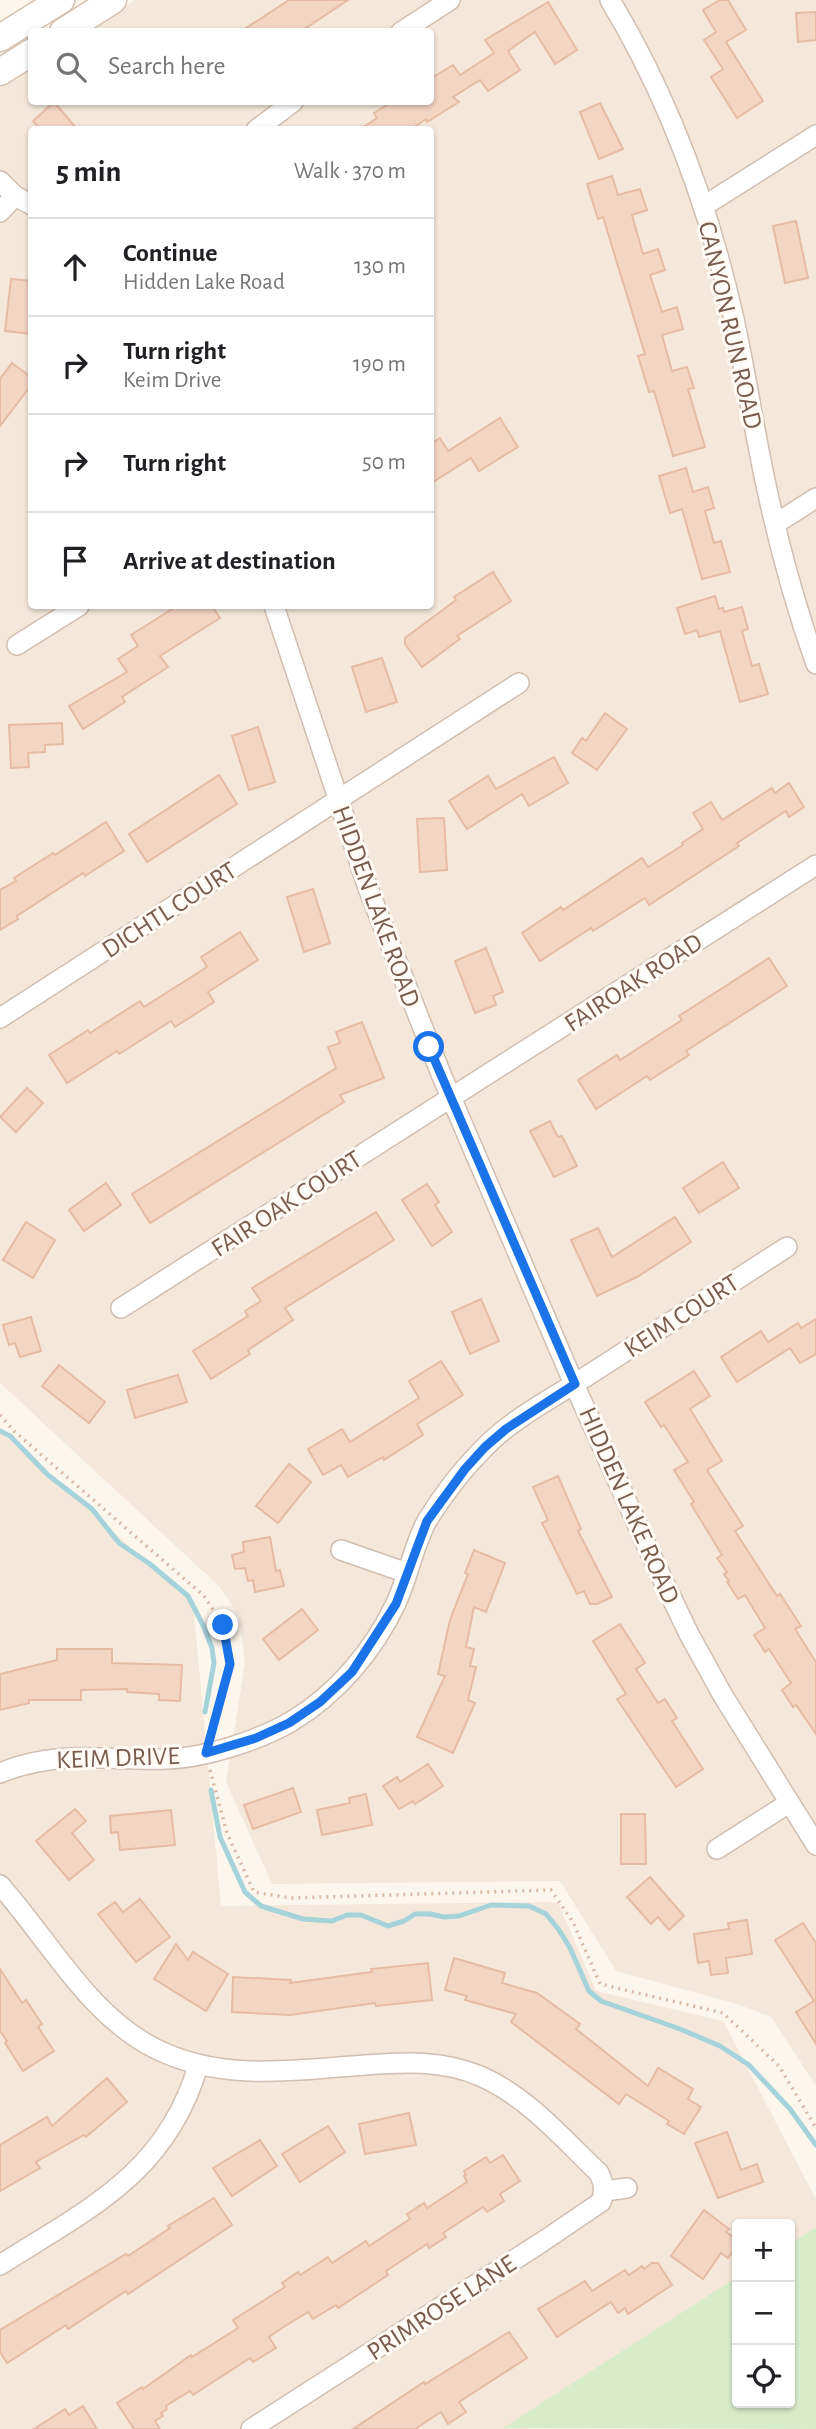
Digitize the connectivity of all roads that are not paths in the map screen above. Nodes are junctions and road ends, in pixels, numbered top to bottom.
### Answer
1 (61, 0) edge
2 (113, 0) edge
3 (450, 0) edge
4 (610, 0) edge
5 (69, 28) edge
6 (407, 28) edge
7 (0, 38) edge
8 (28, 54) edge
9 (0, 72) edge
10 (289, 105) edge
11 (261, 126) edge
12 (816, 135) edge
13 (0, 181) edge
14 (23, 200) edge
15 (704, 206) junction
16 (0, 212) edge
17 (816, 498) edge
18 (775, 524) junction
19 (74, 609) edge
20 (275, 609) edge
21 (17, 645) dead end
22 (816, 664) edge
23 (519, 682) dead end
24 (338, 799) junction
25 (816, 865) edge
26 (0, 1018) edge
27 (451, 1098) junction
28 (787, 1247) dead end
29 (121, 1308) dead end
30 (575, 1384) junction
31 (341, 1550) dead end
32 (407, 1573) junction
33 (0, 1773) edge
34 (789, 1803) junction
35 (816, 1845) edge
36 (717, 1849) dead end
37 (0, 1885) edge
38 (198, 2066) junction
39 (627, 2188) dead end
40 (604, 2191) junction
41 (0, 2265) edge
42 (251, 2429) edge

1 - 7 main road
2 - 5 main road
3 - 6 street
4 - 15 street, CANYON RUN ROAD
8 - 9 main road
10 - 11 street
12 - 15 street
13 - 14 street
14 - 16 street
15 - 18 street, CANYON RUN ROAD
17 - 18 street
18 - 22 street, CANYON RUN ROAD
19 - 21 street
20 - 24 street, HIDDEN LAKE ROAD
23 - 24 street, DICHTL COURT
24 - 26 street, DICHTL COURT
24 - 27 street, HIDDEN LAKE ROAD
25 - 27 street, FAIROAK ROAD
27 - 29 street, FAIR OAK COURT
27 - 30 street, HIDDEN LAKE ROAD
28 - 30 street, KEIM COURT
30 - 32 street, KEIM DRIVE
30 - 34 street, HIDDEN LAKE ROAD
31 - 32 street
32 - 33 street, KEIM DRIVE
34 - 35 street, HIDDEN LAKE ROAD
34 - 36 street
37 - 38 street
38 - 40 street
38 - 41 street
39 - 40 street
40 - 42 street, PRIMROSE LANE

